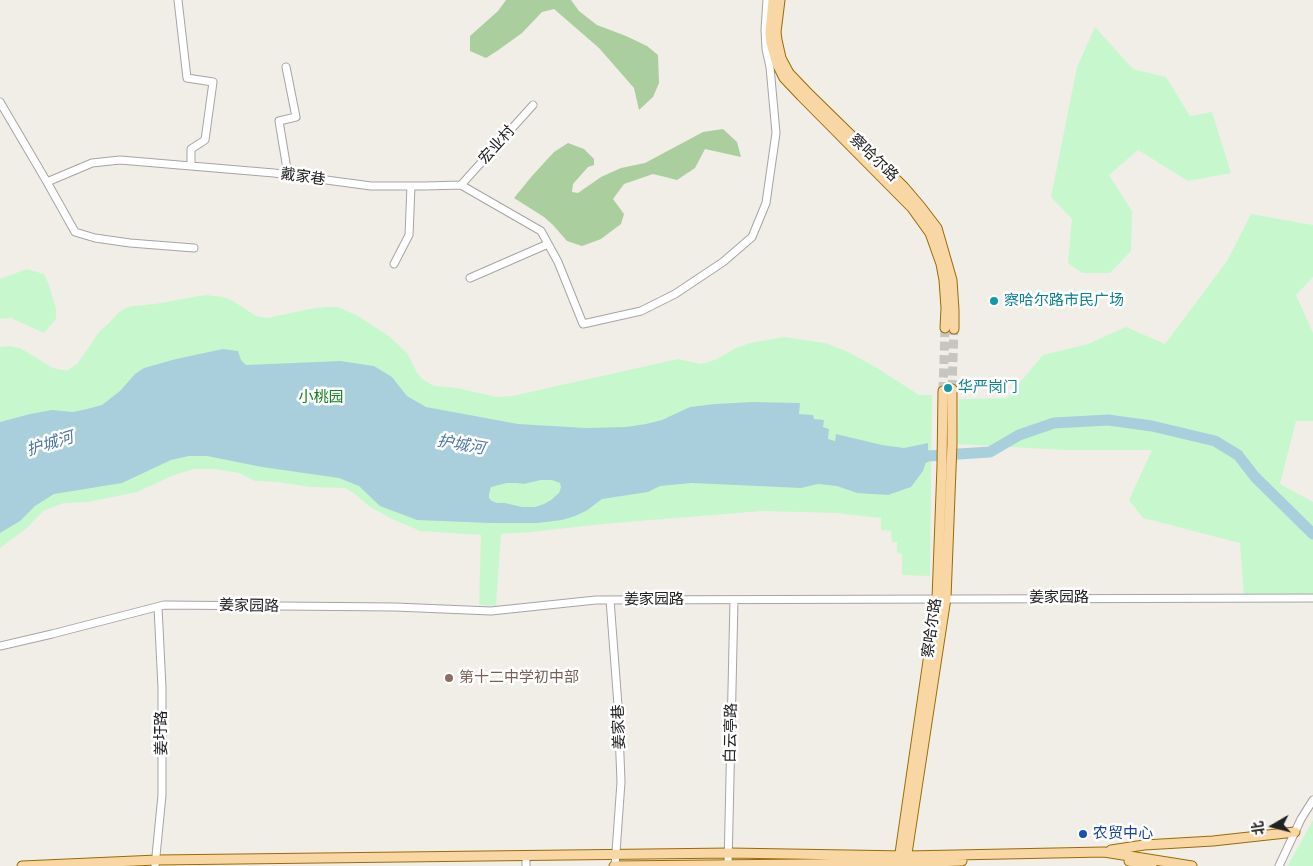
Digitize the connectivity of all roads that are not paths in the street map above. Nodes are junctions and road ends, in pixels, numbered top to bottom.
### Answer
1 (178, 0) edge
2 (767, 0) edge
3 (773, 0) edge
4 (780, 0) edge
5 (286, 67) dead end
6 (0, 102) edge
7 (533, 105) dead end
8 (191, 166) junction
9 (288, 175) junction
10 (48, 182) junction
11 (461, 185) junction
12 (411, 186) junction
13 (548, 244) junction
14 (194, 248) dead end
15 (394, 264) dead end
16 (470, 278) dead end
17 (948, 390) tunnel mouth
18 (1313, 598) edge
19 (941, 599) junction
20 (610, 600) junction
21 (734, 600) junction
22 (158, 607) junction
23 (0, 646) edge
24 (1313, 800) edge
25 (1295, 832) junction
26 (1104, 852) junction
27 (730, 853) junction
28 (617, 854) junction
29 (526, 856) junction
30 (902, 859) junction
31 (394, 862) edge
32 (156, 863) edge
33 (728, 865) edge
34 (22, 866) edge
35 (526, 866) edge
36 (615, 866) edge
37 (1152, 866) edge
38 (1192, 866) edge
39 (1279, 866) edge

1 - 8 street
2 - 13 street
3 - 4 main road, 察哈尔路
5 - 9 street
6 - 10 street
7 - 11 street, 宏业村
8 - 9 street, 戴家巷
8 - 10 street, 戴家巷
9 - 12 street, 戴家巷
10 - 14 street
11 - 12 street, 戴家巷
11 - 13 street
12 - 15 street
13 - 16 street
17 - 19 main road, 察哈尔路
18 - 19 street, 姜家园路
19 - 21 street, 姜家园路
19 - 30 main road, 察哈尔路
20 - 21 street, 姜家园路
20 - 22 street, 姜家园路
20 - 28 street, 姜家巷
21 - 27 street, 白云亭路
22 - 23 street, 姜家园路
22 - 32 street, 姜圩路
24 - 25 street
25 - 26 main road
25 - 39 street
26 - 30 main road
26 - 38 main road
27 - 28 main road
27 - 30 main road
27 - 33 street, 白云亭路
28 - 29 main road
28 - 36 street, 姜家巷
29 - 31 main road
29 - 35 street
30 - 33 main road
30 - 37 main road
31 - 32 main road
32 - 34 main road
33 - 36 main road

